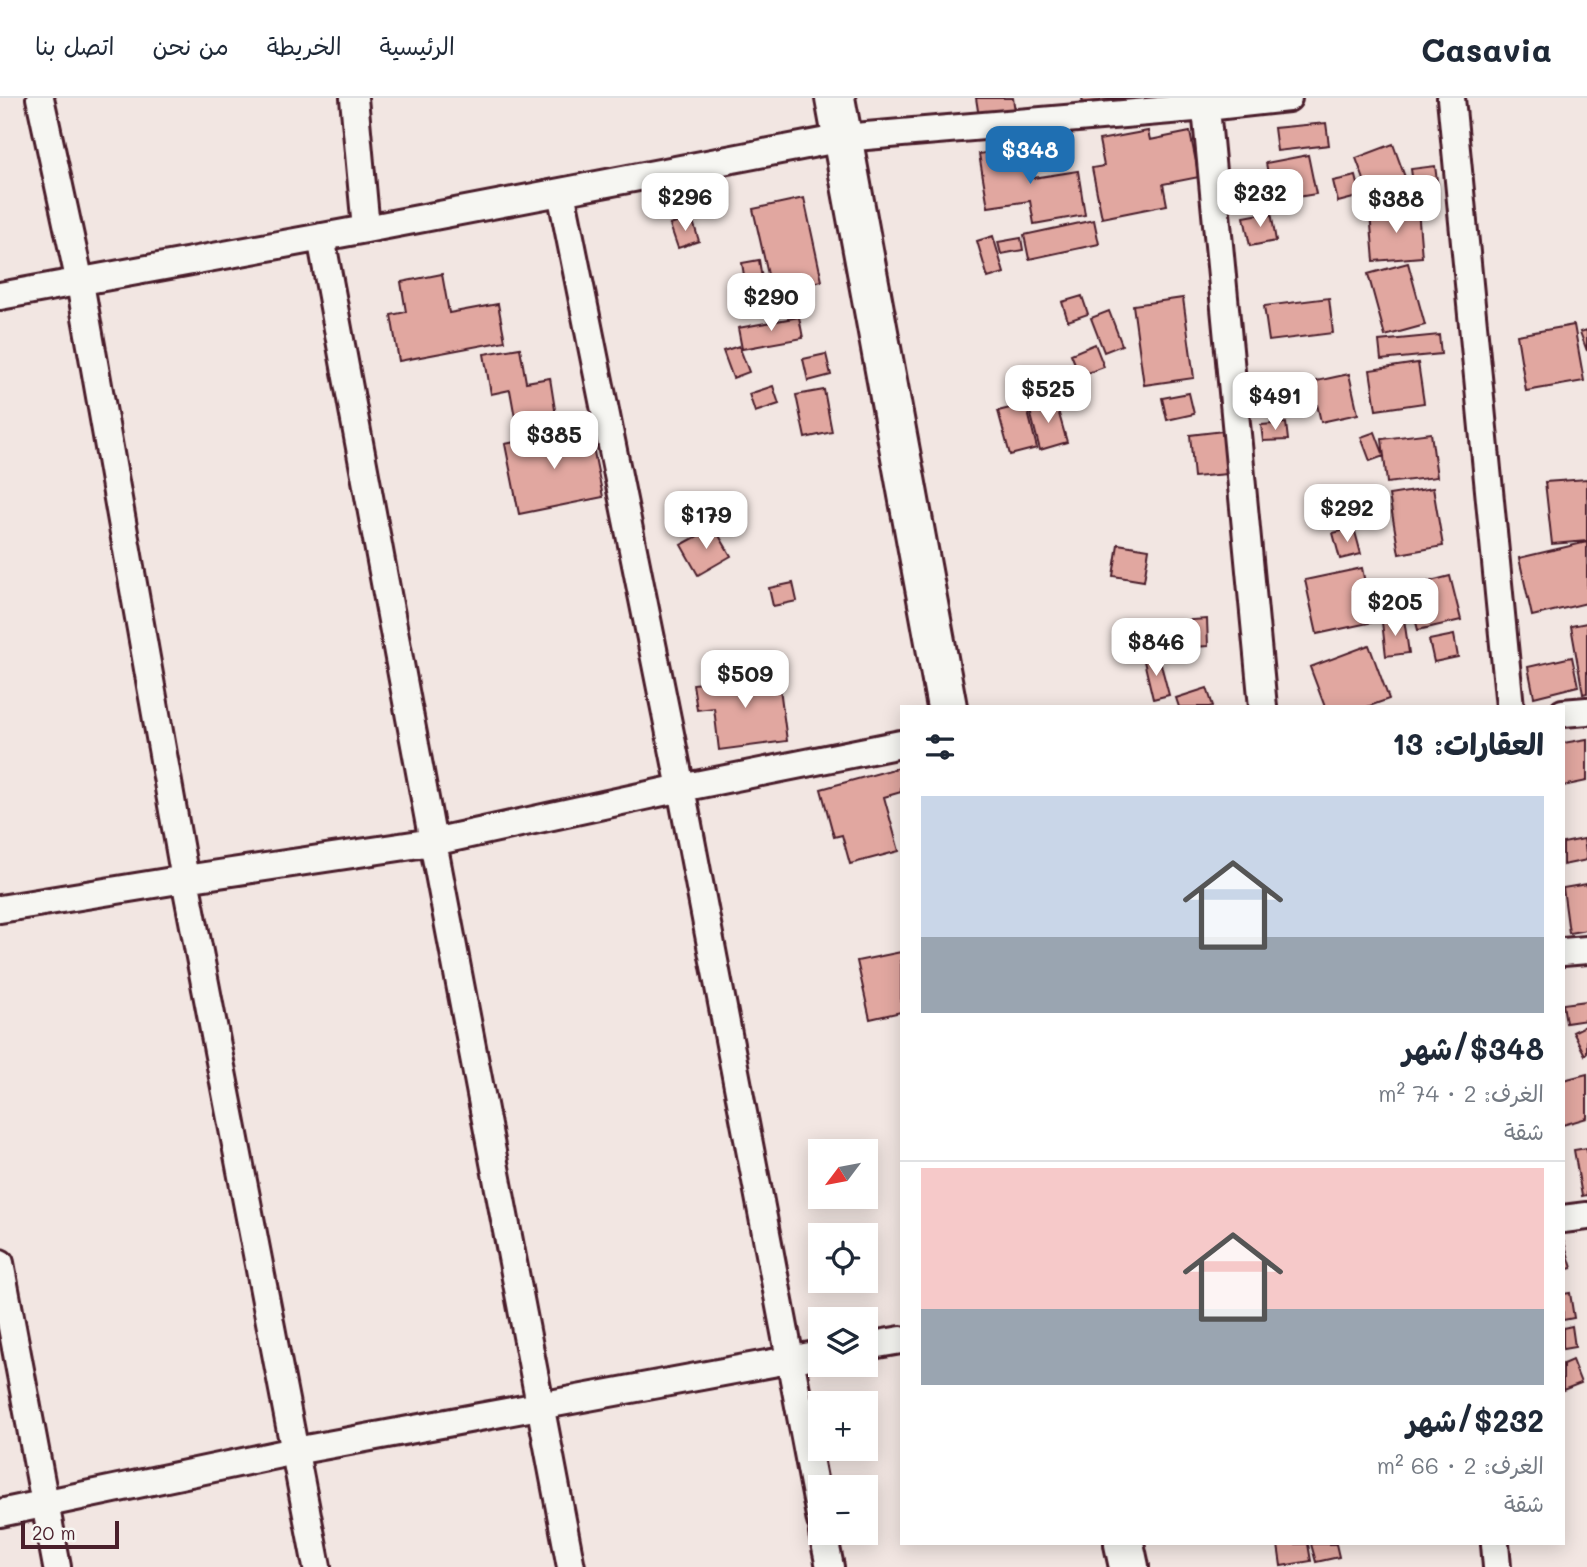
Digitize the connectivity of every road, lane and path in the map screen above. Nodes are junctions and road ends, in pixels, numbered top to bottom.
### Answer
1 (40, 98) edge
2 (354, 98) edge
3 (835, 98) edge
4 (1289, 98) edge
5 (1451, 98) edge
6 (1205, 102) edge
7 (1058, 109) edge
8 (843, 138) junction
9 (561, 192) junction
10 (366, 229) junction
11 (320, 237) junction
12 (80, 283) junction
13 (0, 296) edge
14 (947, 705) edge
15 (1263, 705) edge
16 (1510, 705) edge
17 (1587, 711) edge
18 (1565, 713) edge
19 (900, 744) edge
20 (681, 788) junction
21 (433, 842) junction
22 (185, 879) junction
23 (0, 909) edge
24 (1587, 950) edge
25 (1565, 952) edge
26 (1587, 1216) edge
27 (1565, 1219) edge
28 (0, 1264) edge
29 (900, 1340) edge
30 (878, 1344) edge
31 (808, 1357) edge
32 (790, 1360) junction
33 (540, 1405) junction
34 (295, 1451) junction
35 (812, 1475) edge
36 (45, 1504) junction
37 (0, 1513) edge
38 (825, 1545) edge
39 (1124, 1545) edge
40 (1494, 1545) edge
41 (57, 1567) edge
42 (317, 1567) edge
43 (571, 1567) edge
44 (830, 1567) edge
45 (1129, 1567) edge
46 (1497, 1567) edge

1 - 12 street
2 - 10 street
3 - 8 street
4 - 6 street
5 - 16 street
6 - 7 street
6 - 15 street
7 - 8 street
8 - 9 street
8 - 14 street
9 - 10 street
9 - 20 street
10 - 11 street
11 - 12 street
11 - 21 street
12 - 13 street
12 - 22 street
17 - 18 street
19 - 20 street
20 - 21 street
20 - 32 street
21 - 22 street
21 - 33 street
22 - 23 street
22 - 34 street
24 - 25 street
26 - 27 street
28 - 36 street
29 - 30 street
31 - 32 street
32 - 33 street
32 - 35 street
33 - 34 street
33 - 43 street
34 - 36 street
34 - 42 street
36 - 37 street
36 - 41 street
38 - 44 street
39 - 45 street
40 - 46 street

